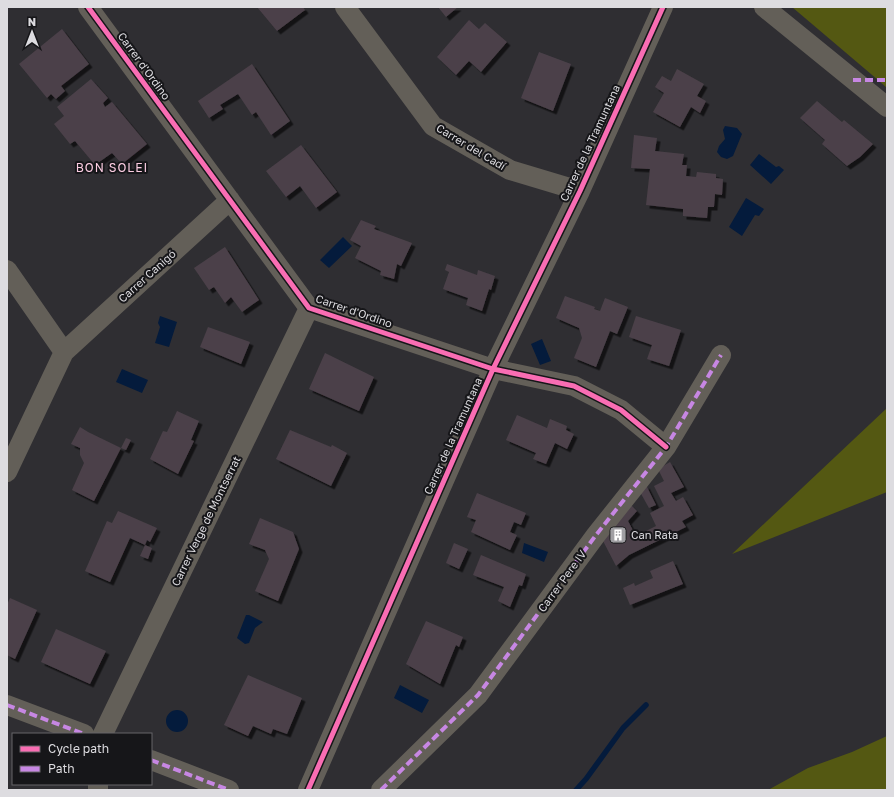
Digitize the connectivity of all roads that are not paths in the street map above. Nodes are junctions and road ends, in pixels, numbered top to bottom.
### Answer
1 (88, 7) edge
2 (345, 7) edge
3 (663, 7) edge
4 (764, 7) edge
5 (887, 108) edge
6 (580, 191) junction
7 (230, 200) junction
8 (7, 270) edge
9 (309, 308) junction
10 (64, 352) junction
11 (721, 355) dead end
12 (493, 369) junction
13 (666, 447) junction
14 (7, 472) edge
15 (7, 705) edge
16 (81, 733) edge
17 (103, 733) edge
18 (152, 760) edge
19 (229, 790) edge
20 (308, 790) edge
21 (381, 790) edge

1 - 7 street, Carrer d'Ordino
2 - 6 street, Carrer del Cadí
3 - 6 street, Carrer de la Tramuntana
4 - 5 street
6 - 12 street, Carrer de la Tramuntana
7 - 9 street, Carrer d'Ordino
7 - 10 street, Carrer Canigó
8 - 10 street
9 - 12 street, Carrer d'Ordino
9 - 17 street, Carrer Verge de Montserrat
10 - 14 street
11 - 13 street, Carrer Pere IV
12 - 13 street, Carrer d'Ordino
12 - 20 street, Carrer de la Tramuntana
13 - 21 street, Carrer Pere IV
15 - 16 street
18 - 19 street

